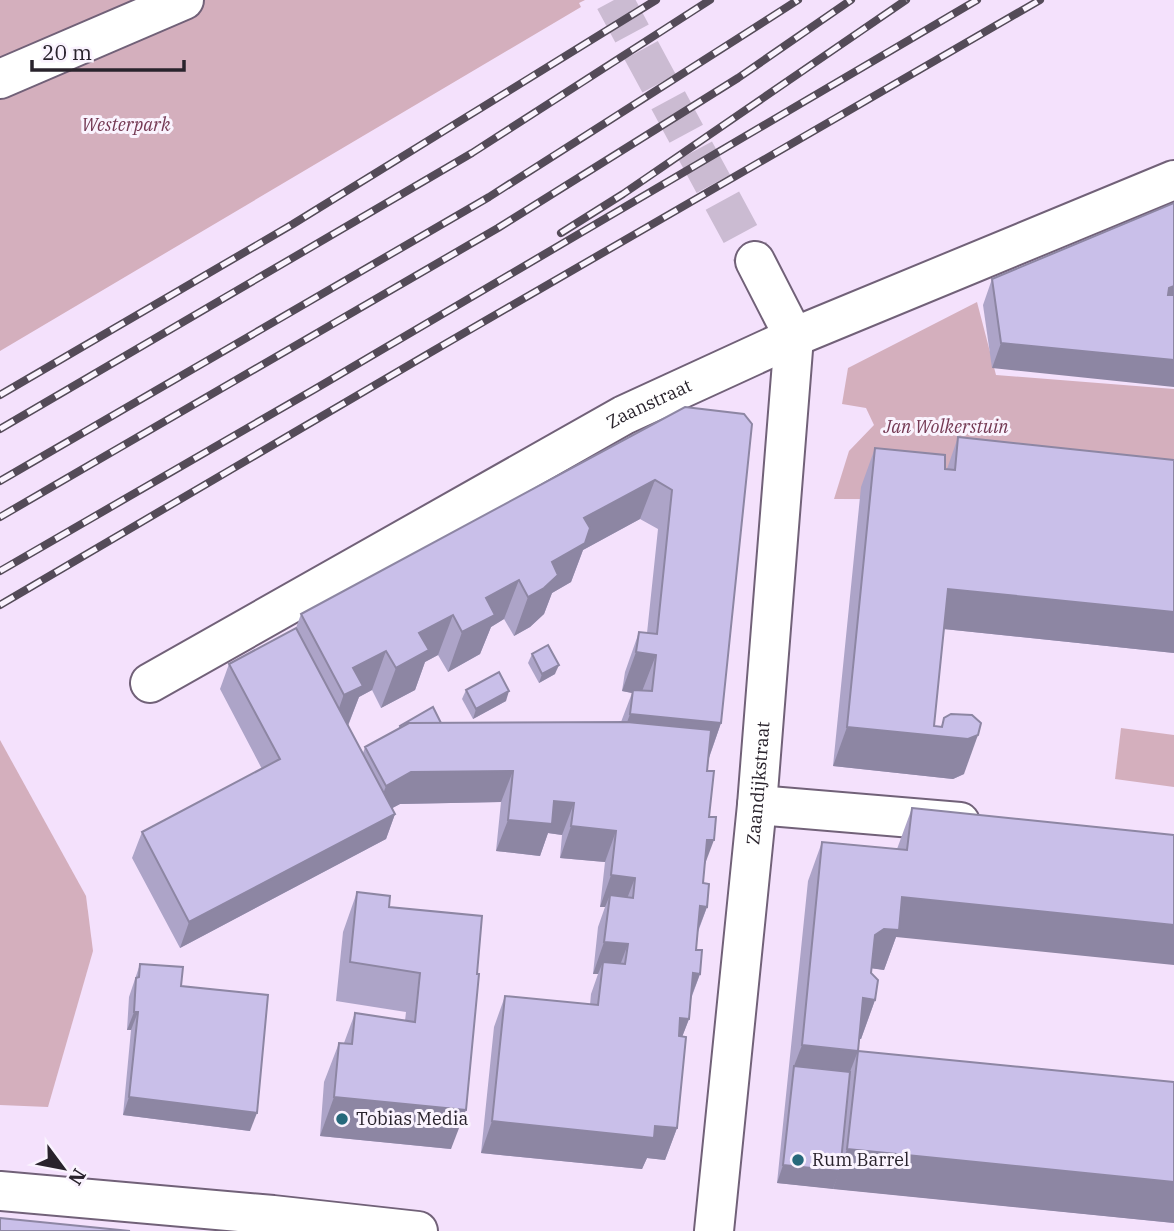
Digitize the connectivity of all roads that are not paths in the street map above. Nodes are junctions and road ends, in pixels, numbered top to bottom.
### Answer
1 (184, 0) edge
2 (0, 79) edge
3 (1174, 180) edge
4 (755, 261) tunnel mouth
5 (794, 337) junction
6 (150, 683) dead end
7 (757, 805) junction
8 (993, 825) edge
9 (0, 1191) edge
10 (274, 1223) edge
11 (418, 1231) edge
12 (714, 1231) edge

1 - 2 street
3 - 5 street, Zaanstraat
4 - 5 street
5 - 6 street, Zaanstraat
5 - 7 street, Zaandijkstraat
7 - 8 street
7 - 12 street, Zaandijkstraat
9 - 10 street
10 - 11 street

